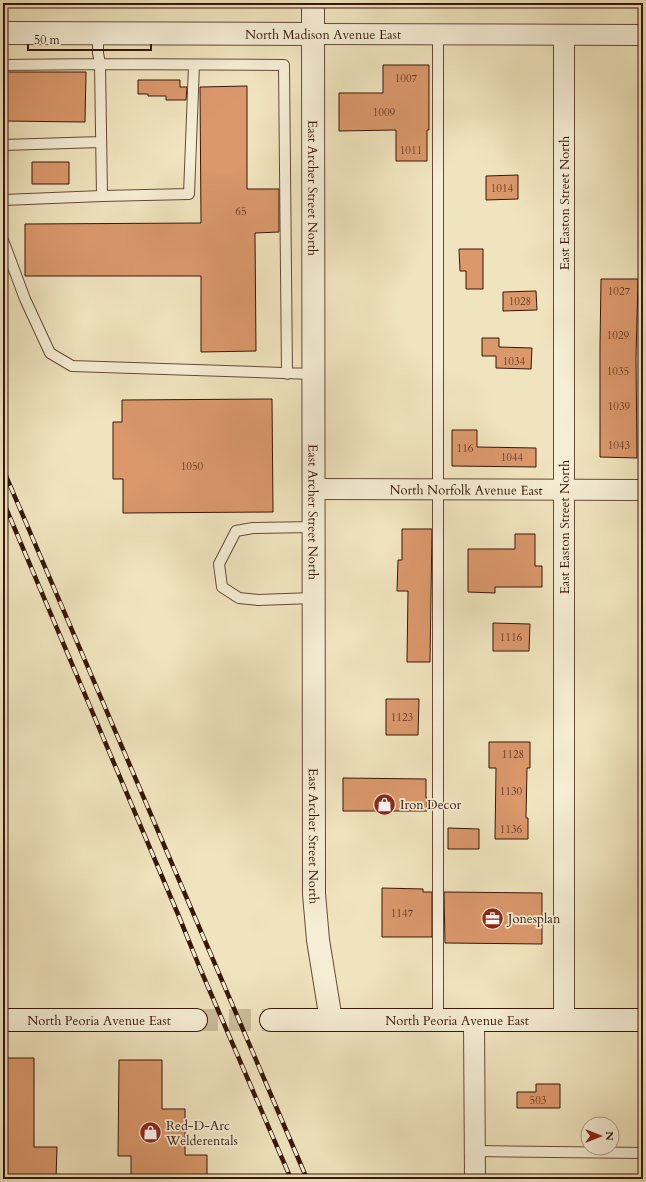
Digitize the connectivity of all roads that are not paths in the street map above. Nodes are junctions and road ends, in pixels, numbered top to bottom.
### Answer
1 (314, 3) edge
2 (3, 33) edge
3 (98, 33) junction
4 (314, 34) junction
5 (438, 34) junction
6 (564, 35) junction
7 (643, 35) edge
8 (100, 64) junction
9 (194, 65) junction
10 (3, 66) edge
11 (101, 142) junction
12 (3, 145) edge
13 (102, 196) junction
14 (3, 200) edge
15 (3, 240) edge
16 (287, 374) junction
17 (313, 374) junction
18 (313, 489) junction
19 (438, 489) junction
20 (564, 489) junction
21 (643, 490) edge
22 (313, 526) junction
23 (313, 598) junction
24 (3, 1020) edge
25 (196, 1020) tunnel mouth
26 (271, 1020) tunnel mouth
27 (331, 1020) junction
28 (438, 1020) junction
29 (474, 1020) junction
30 (564, 1020) junction
31 (643, 1020) edge
32 (476, 1151) junction
33 (643, 1153) edge
34 (475, 1179) edge

1 - 4 street, East Archer Street North
2 - 3 street, North Madison Avenue East
3 - 4 street, North Madison Avenue East
3 - 8 lane
4 - 5 street, North Madison Avenue East
4 - 17 street, East Archer Street North
5 - 6 street, North Madison Avenue East
5 - 19 lane
6 - 7 street, North Madison Avenue East
6 - 20 street, East Easton Street North
8 - 9 lane
8 - 10 lane
8 - 11 lane
9 - 13 lane
9 - 16 lane
11 - 12 lane
11 - 13 lane
13 - 14 lane
15 - 16 lane
16 - 17 lane
17 - 18 street, East Archer Street North
18 - 19 street, North Norfolk Avenue East
18 - 22 street, East Archer Street North
19 - 20 street, North Norfolk Avenue East
19 - 28 lane
20 - 21 street, North Norfolk Avenue East
20 - 30 street, East Easton Street North
22 - 23 street, East Archer Street North
22 - 23 lane
23 - 27 street, East Archer Street North
24 - 25 street, North Peoria Avenue East
26 - 27 street, North Peoria Avenue East
27 - 28 street, North Peoria Avenue East
28 - 29 street, North Peoria Avenue East
29 - 30 street, North Peoria Avenue East
29 - 32 street
30 - 31 street, North Peoria Avenue East
32 - 33 lane
32 - 34 street

